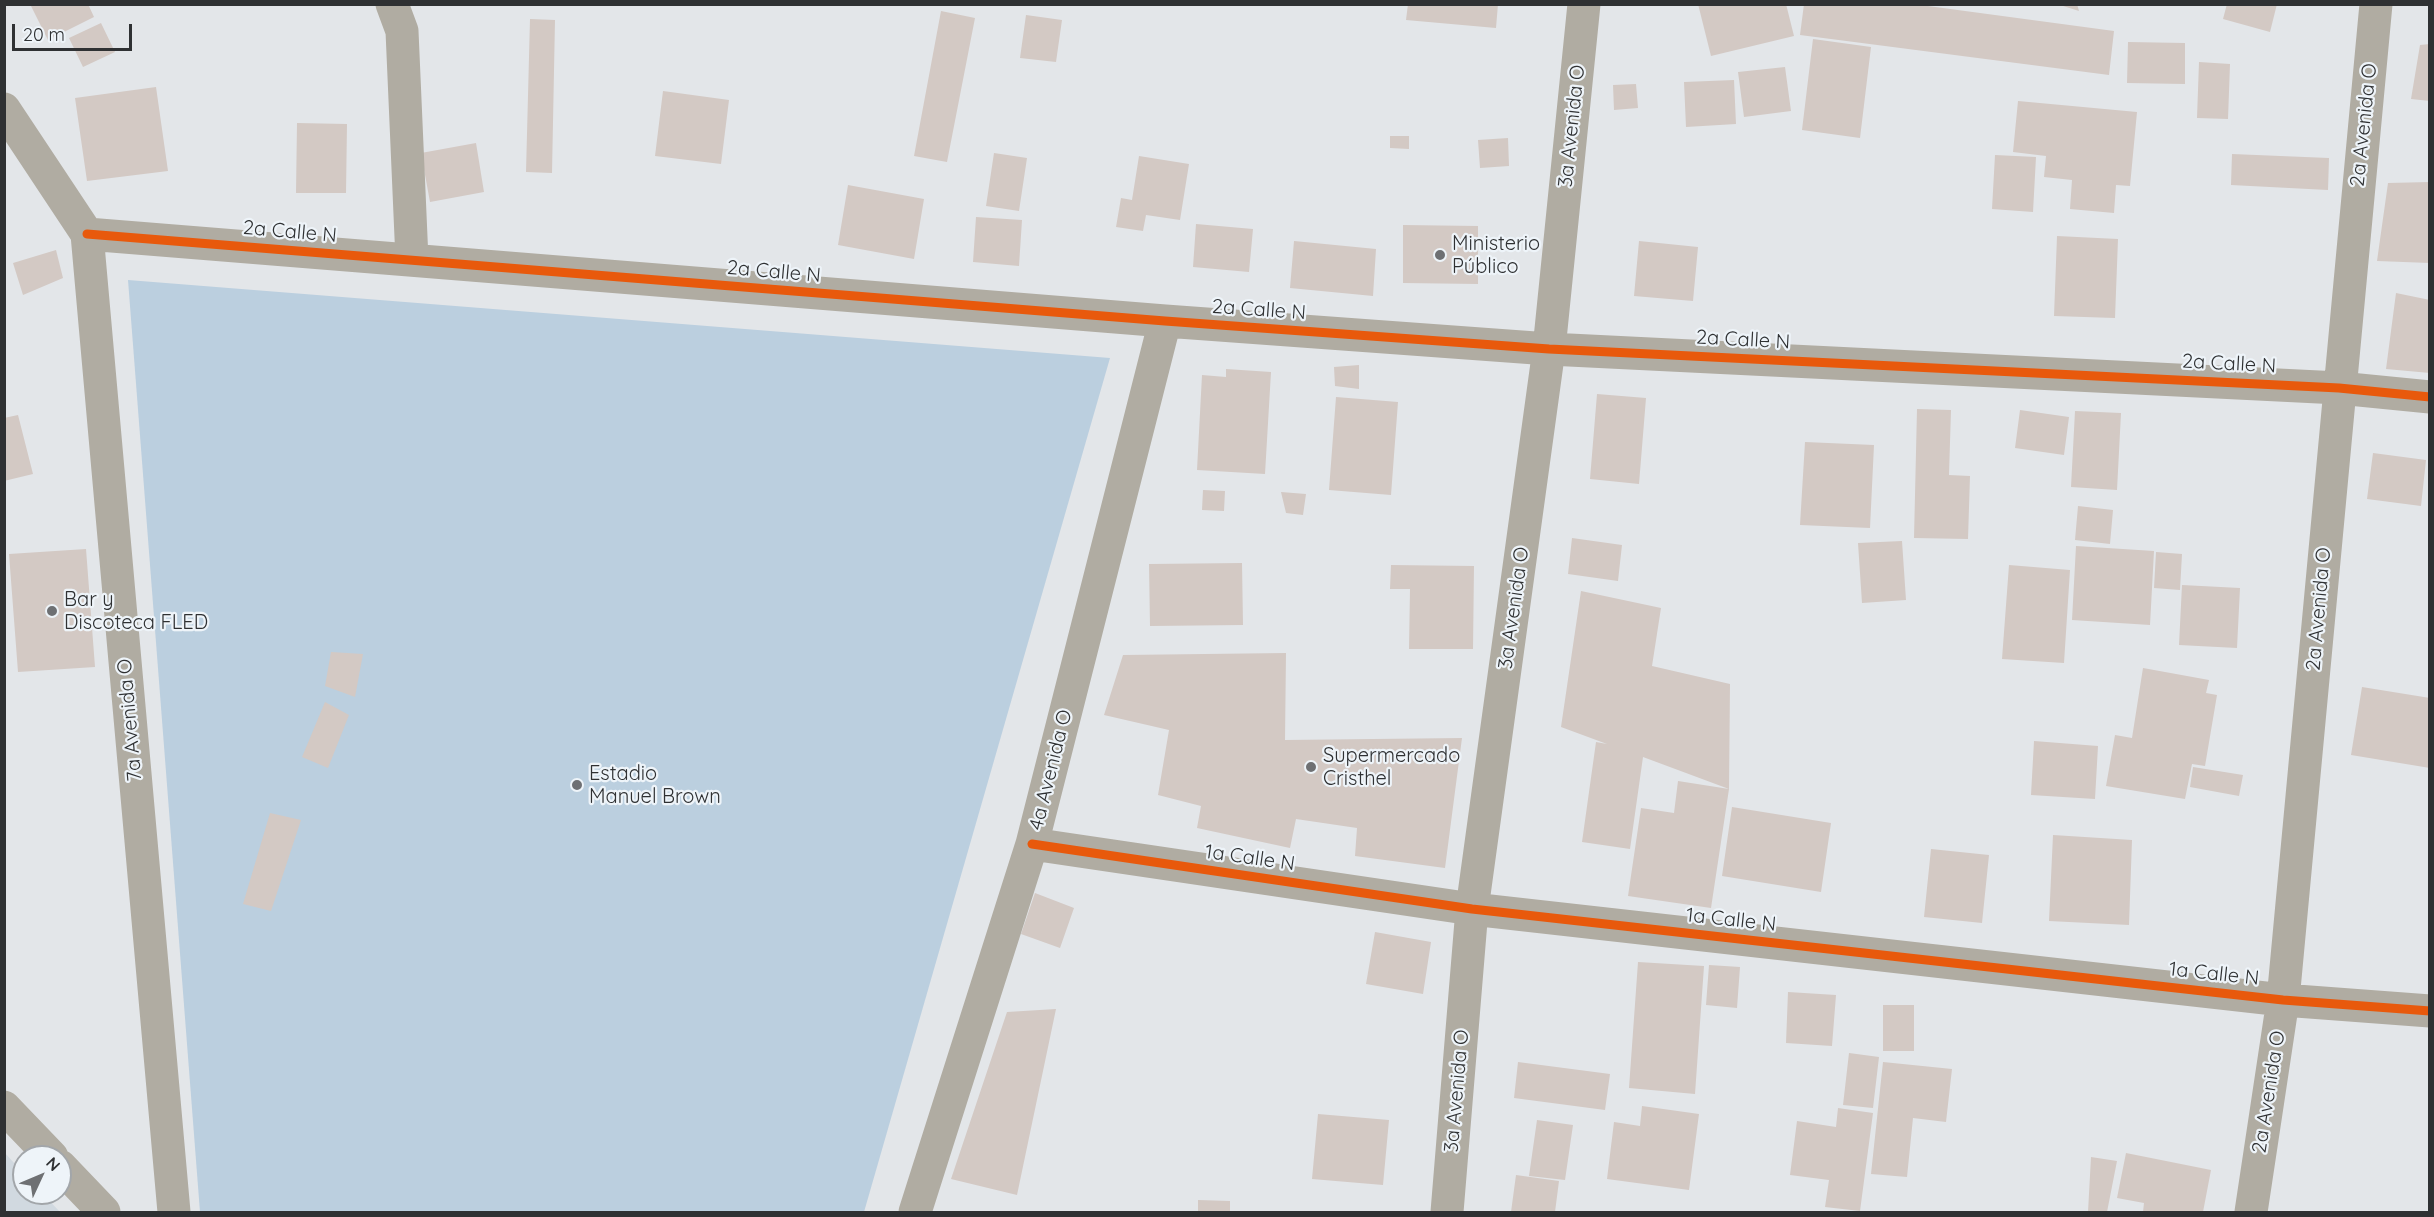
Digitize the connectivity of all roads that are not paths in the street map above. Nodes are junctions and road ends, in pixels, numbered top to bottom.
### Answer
1 (392, 4) edge
2 (1584, 4) edge
3 (2376, 4) edge
4 (4, 109) edge
5 (87, 234) junction
6 (412, 260) junction
7 (1165, 321) junction
8 (1549, 349) junction
9 (2339, 388) junction
10 (2430, 397) edge
11 (1032, 844) junction
12 (1472, 909) junction
13 (2283, 1000) junction
14 (2430, 1011) edge
15 (4, 1107) edge
16 (40, 1145) edge
17 (72, 1179) edge
18 (104, 1212) edge
19 (174, 1212) edge
20 (915, 1212) edge
21 (1447, 1212) edge
22 (2251, 1212) edge

1 - 6 street
2 - 8 street, 3a Avenida O
3 - 9 street, 2a Avenida O
4 - 5 street, 7a Avenida O
5 - 6 street, 2a Calle N
5 - 19 street, 7a Avenida O
6 - 7 street, 2a Calle N
7 - 8 street, 2a Calle N
7 - 11 street, 4a Avenida O
8 - 9 street, 2a Calle N
8 - 12 street, 3a Avenida O
9 - 10 street, 2a Calle N
9 - 13 street, 2a Avenida O
11 - 12 street, 1a Calle N
11 - 20 street, 4a Avenida O
12 - 13 street, 1a Calle N
12 - 21 street, 3a Avenida O
13 - 14 street, 1a Calle N
13 - 22 street, 2a Avenida O
15 - 16 street
17 - 18 street

